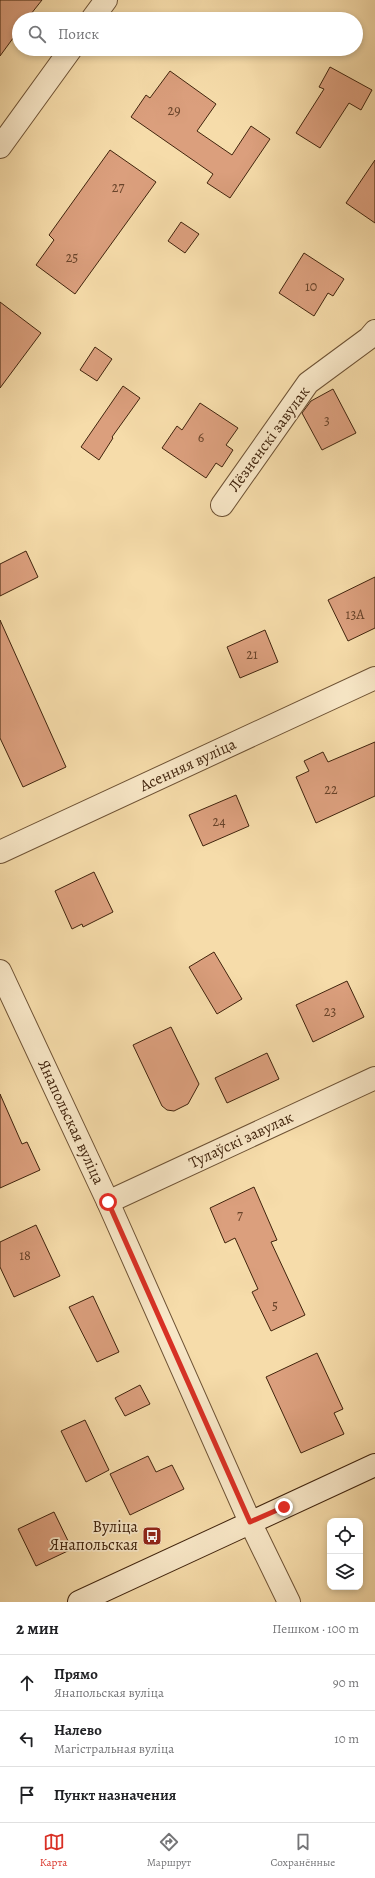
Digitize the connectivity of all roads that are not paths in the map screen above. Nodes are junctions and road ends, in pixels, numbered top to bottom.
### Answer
1 (106, 0) edge
2 (97, 12) edge
3 (65, 56) edge
4 (0, 147) edge
5 (375, 331) edge
6 (222, 505) dead end
7 (375, 678) edge
8 (0, 852) edge
9 (0, 971) edge
10 (375, 1078) edge
11 (108, 1202) junction
12 (375, 1464) edge
13 (250, 1522) junction
14 (79, 1602) edge
15 (289, 1602) edge

1 - 2 street
3 - 4 street
5 - 6 street, Лёзненскі завулак
7 - 8 street, Асенняя вуліца
9 - 11 street, Янапольская вуліца
10 - 11 street, Тулаўскі завулак
11 - 13 street, Янапольская вуліца
12 - 13 street
13 - 14 street
13 - 15 street, Янапольская вуліца

